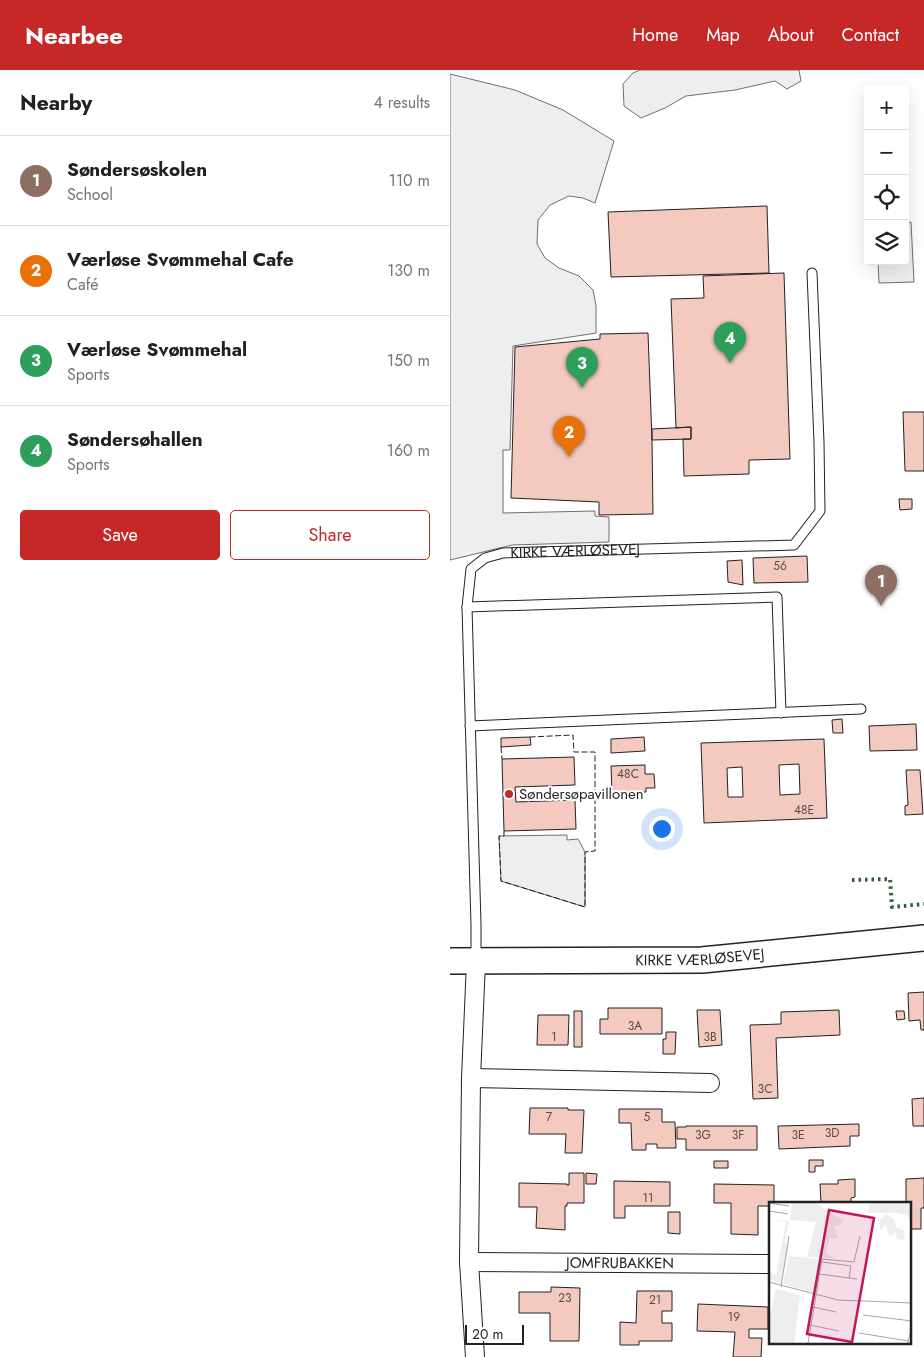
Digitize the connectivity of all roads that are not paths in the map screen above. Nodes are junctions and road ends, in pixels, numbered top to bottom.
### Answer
1 (812, 272) dead end
2 (467, 606) junction
3 (862, 709) dead end
4 (781, 713) junction
5 (470, 726) junction
6 (924, 938) edge
7 (450, 961) edge
8 (476, 962) junction
9 (471, 1078) junction
10 (710, 1084) dead end
11 (469, 1262) junction
12 (769, 1264) edge
13 (475, 1357) edge

1 - 2 lane, KIRKE VÆRLØSEVEJ
2 - 4 lane
2 - 5 lane, KIRKE VÆRLØSEVEJ
3 - 4 lane
4 - 5 lane
5 - 8 lane, KIRKE VÆRLØSEVEJ
6 - 8 street, KIRKE VÆRLØSEVEJ
7 - 8 street, KIRKE VÆRLØSEVEJ
8 - 9 street
9 - 10 street
9 - 11 street
11 - 12 street, JOMFRUBAKKEN
11 - 13 street

